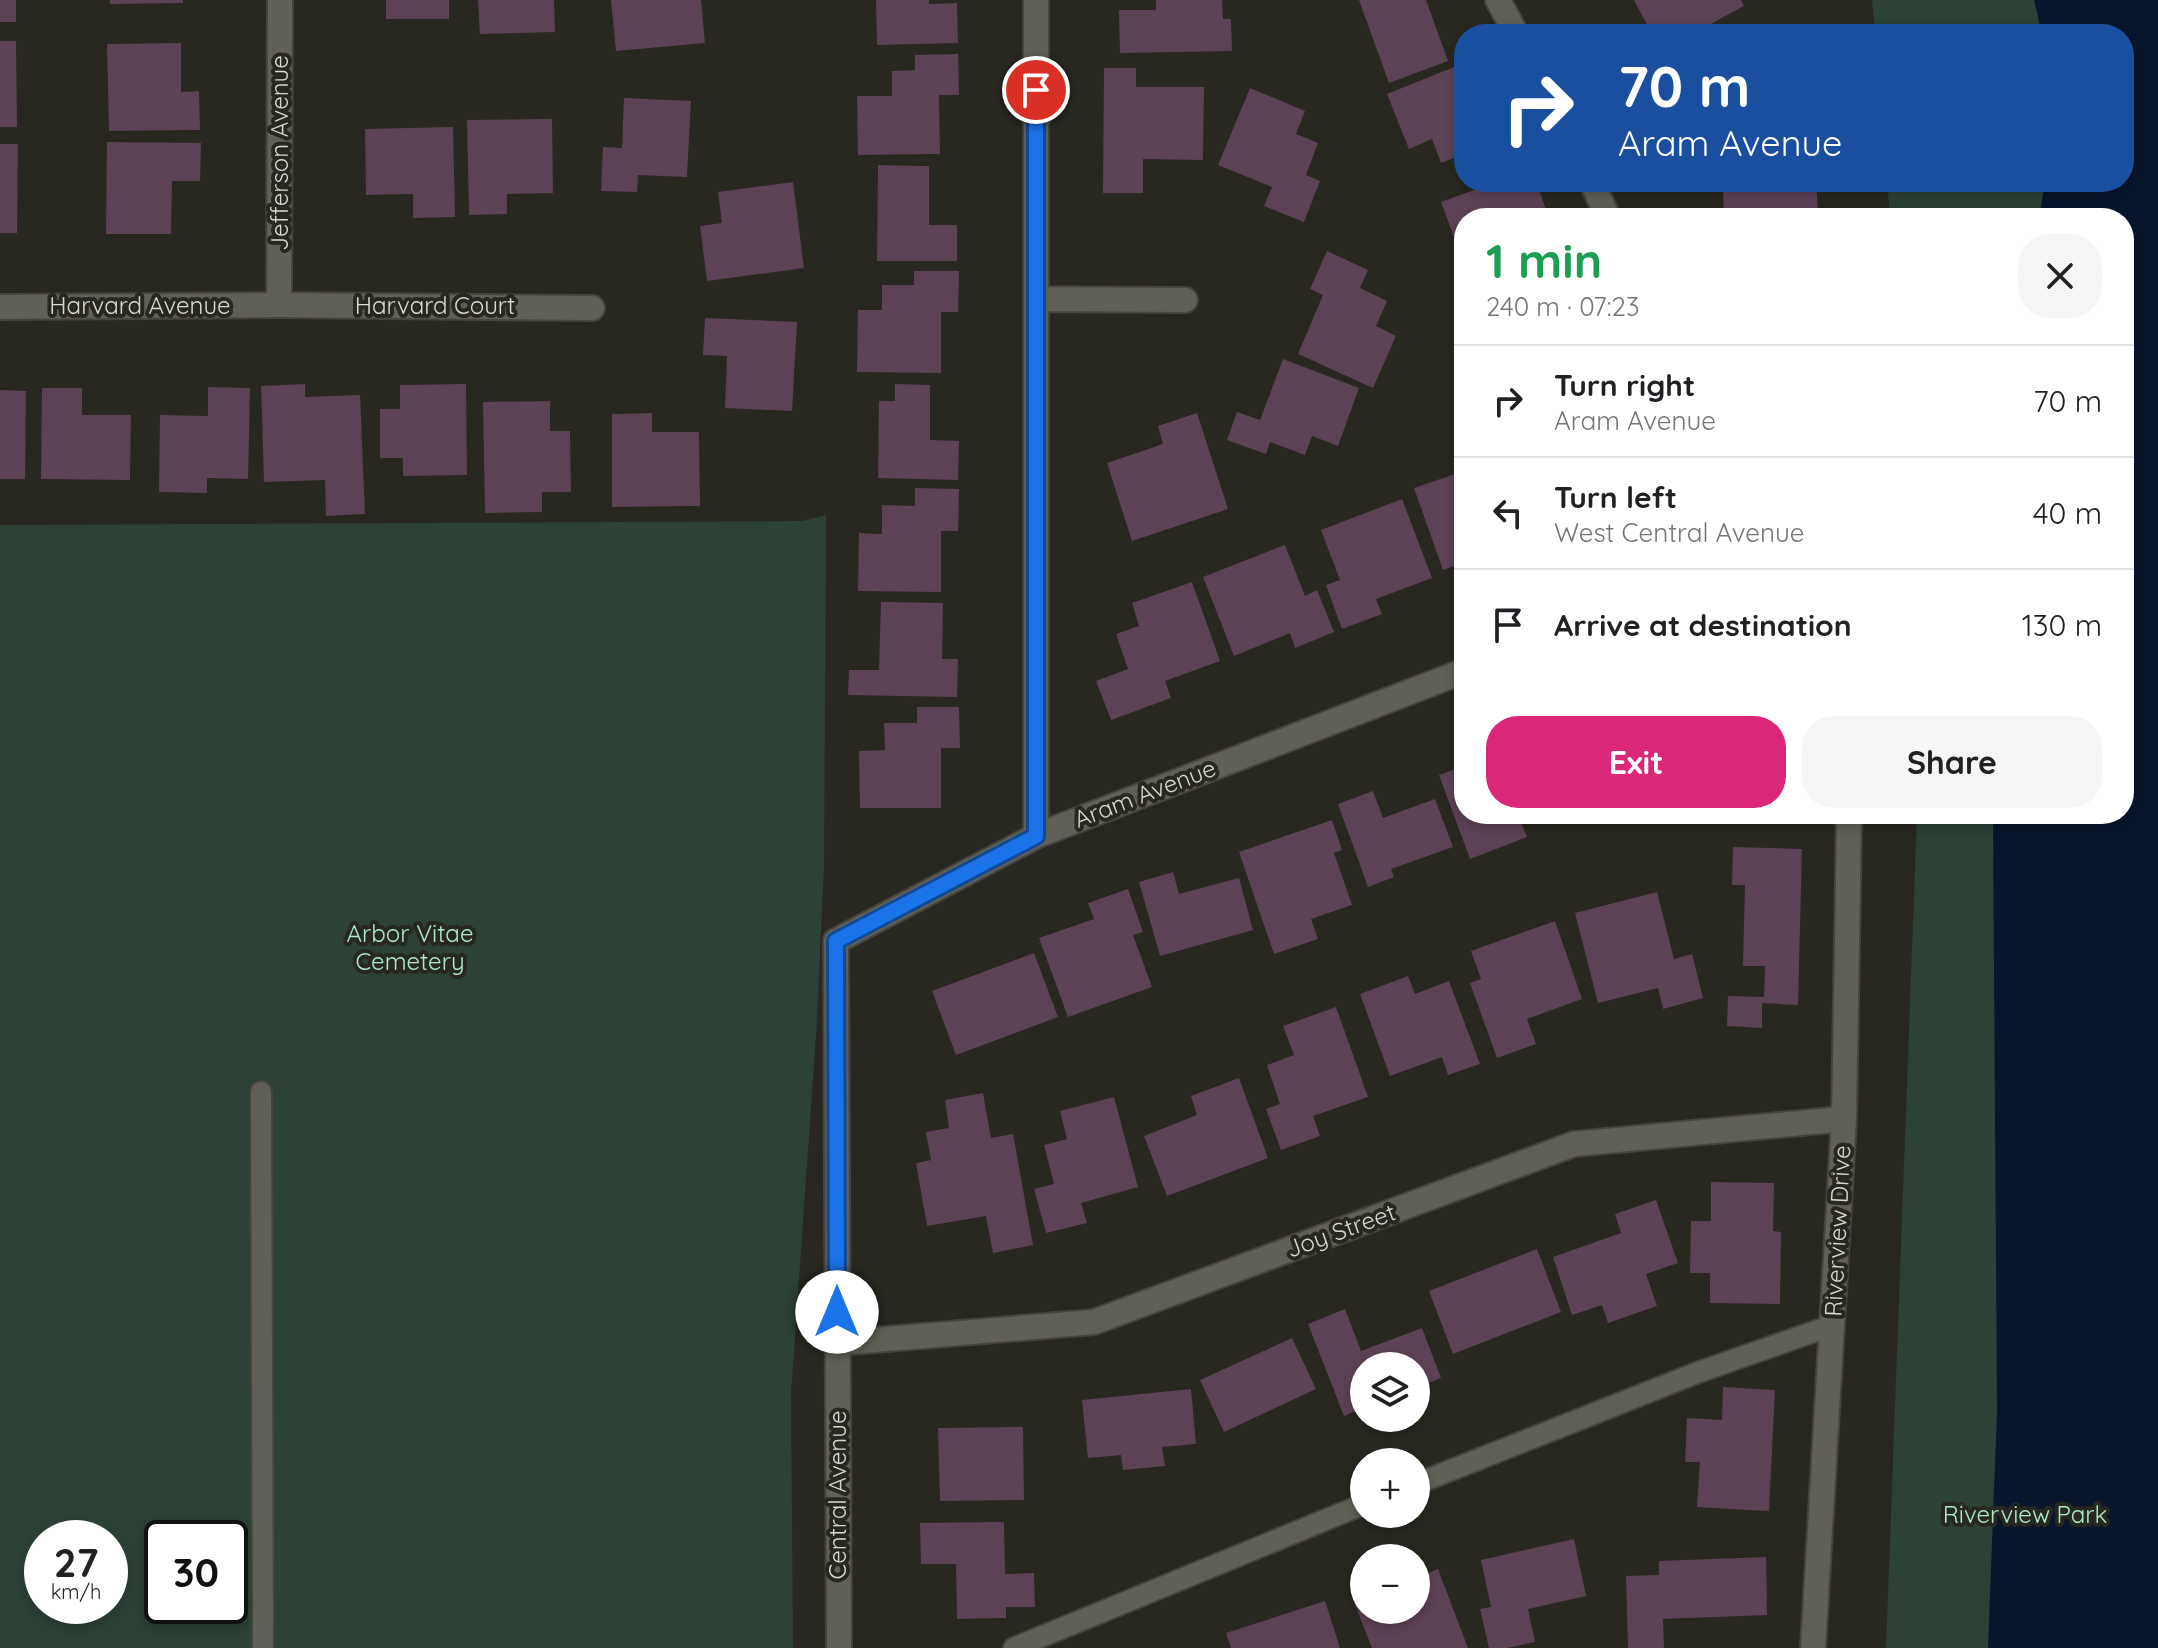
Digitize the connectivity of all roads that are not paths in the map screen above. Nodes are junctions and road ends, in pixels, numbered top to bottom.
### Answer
1 (280, 0) edge
2 (1036, 0) edge
3 (1498, 0) edge
4 (1511, 24) edge
5 (1036, 299) junction
6 (1185, 300) dead end
7 (279, 305) junction
8 (0, 307) edge
9 (592, 308) dead end
10 (1454, 675) edge
11 (1849, 824) edge
12 (1036, 836) junction
13 (836, 941) joint
14 (261, 1092) dead end
15 (1844, 1119) junction
16 (1833, 1325) junction
17 (838, 1343) junction
18 (1430, 1478) edge
19 (1350, 1510) edge
20 (263, 1648) edge
21 (839, 1648) edge
22 (1014, 1648) edge
23 (1813, 1648) edge

1 - 7 street, Jefferson Avenue
2 - 5 street
3 - 4 street
5 - 6 street
5 - 12 street
7 - 8 street, Harvard Avenue
7 - 9 street, Harvard Court
10 - 12 street, Aram Avenue
11 - 15 street, Riverview Drive
12 - 13 street, Aram Avenue
13 - 17 street, Central Avenue
14 - 20 lane
15 - 16 street, Riverview Drive
15 - 17 street, Joy Street
16 - 18 lane
16 - 23 street, Riverview Drive
17 - 21 street, Central Avenue
19 - 22 lane

